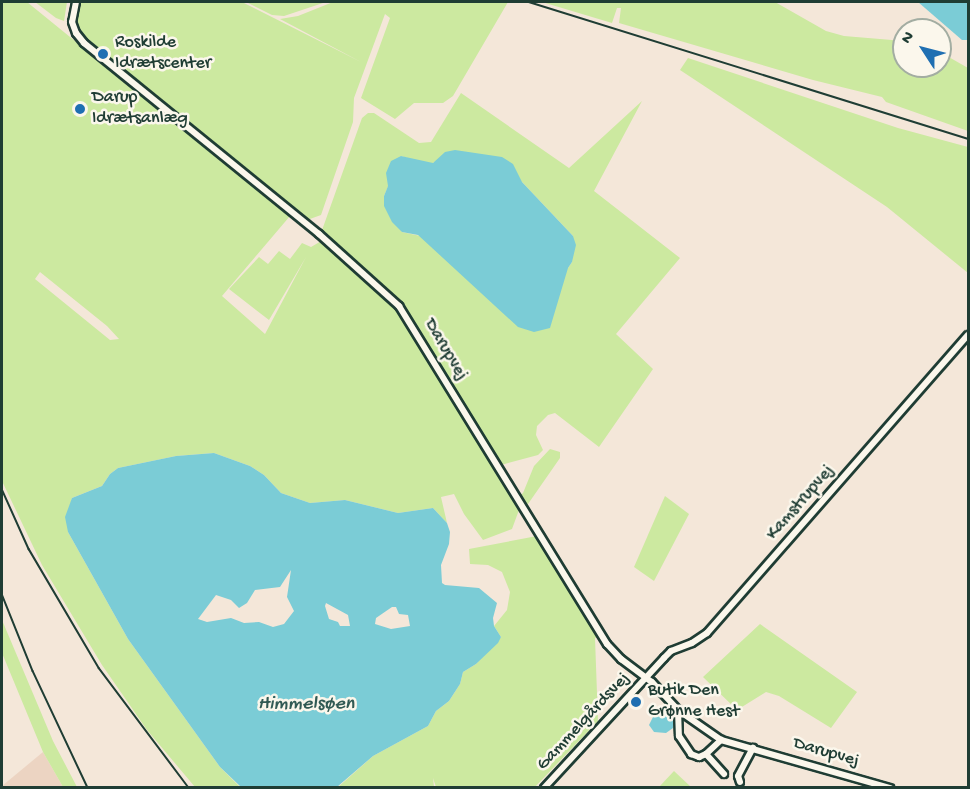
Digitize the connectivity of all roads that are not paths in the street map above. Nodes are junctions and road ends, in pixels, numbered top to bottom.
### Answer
1 (76, 2) edge
2 (969, 335) edge
3 (646, 678) junction
4 (678, 710) junction
5 (721, 740) junction
6 (753, 748) junction
7 (706, 754) junction
8 (724, 774) dead end
9 (740, 782) dead end
10 (544, 788) edge
11 (890, 788) edge

1 - 3 street, Darupvej
2 - 3 street, Kamstrupvej
3 - 4 street, Darupvej
3 - 10 street, Gammelgårdsvej
4 - 5 street, Darupvej
4 - 7 street
5 - 6 street, Darupvej
5 - 7 street
6 - 9 street
6 - 11 street, Darupvej
7 - 8 street

